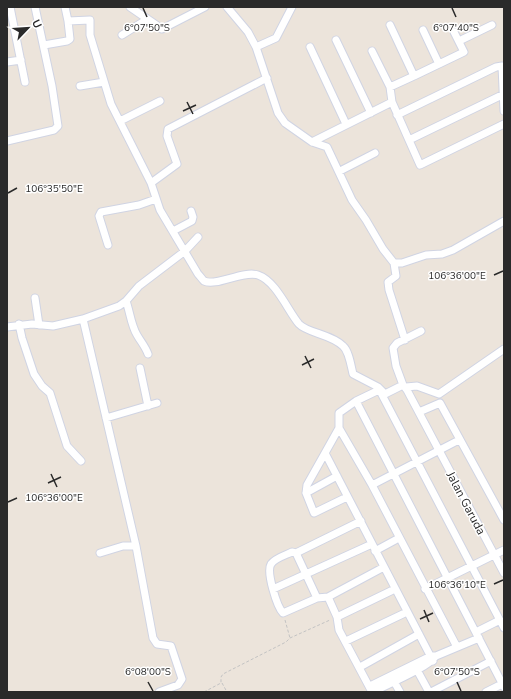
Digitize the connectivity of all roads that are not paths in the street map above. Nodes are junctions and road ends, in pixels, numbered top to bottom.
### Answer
1 (10, 7) edge
2 (35, 7) edge
3 (65, 7) edge
4 (130, 7) edge
5 (204, 7) edge
6 (228, 7) edge
7 (292, 7) edge
8 (146, 20) junction
9 (68, 21) junction
10 (390, 25) dead end
11 (492, 25) dead end
12 (423, 30) dead end
13 (454, 32) dead end
14 (122, 35) dead end
15 (336, 40) dead end
16 (459, 41) junction
17 (44, 45) junction
18 (256, 47) junction
19 (310, 47) dead end
20 (372, 50) dead end
21 (21, 60) junction
22 (7, 62) edge
23 (439, 64) junction
24 (414, 76) junction
25 (267, 78) junction
26 (25, 82) dead end
27 (104, 82) junction
28 (80, 86) dead end
29 (390, 87) junction
30 (502, 95) junction
31 (160, 101) dead end
32 (392, 102) junction
33 (504, 111) edge
34 (371, 113) junction
35 (397, 115) junction
36 (120, 121) junction
37 (346, 124) junction
38 (504, 124) edge
39 (7, 140) edge
40 (409, 140) junction
41 (312, 142) junction
42 (375, 153) dead end
43 (340, 171) junction
44 (151, 183) junction
45 (156, 199) junction
46 (191, 211) dead end
47 (504, 220) edge
48 (172, 231) junction
49 (198, 237) dead end
50 (108, 245) dead end
51 (185, 251) junction
52 (394, 263) junction
53 (34, 298) dead end
54 (126, 301) junction
55 (82, 319) junction
56 (19, 324) junction
57 (39, 325) junction
58 (7, 327) edge
59 (421, 331) dead end
60 (405, 340) junction
61 (504, 349) edge
62 (148, 354) dead end
63 (140, 368) dead end
64 (404, 386) junction
65 (379, 389) junction
66 (356, 401) junction
67 (157, 403) dead end
68 (148, 406) junction
69 (418, 412) junction
70 (106, 418) junction
71 (339, 428) junction
72 (459, 440) junction
73 (438, 451) junction
74 (325, 453) junction
75 (81, 460) dead end
76 (417, 462) junction
77 (394, 474) junction
78 (337, 476) junction
79 (372, 486) junction
80 (306, 493) junction
81 (348, 497) junction
82 (504, 520) edge
83 (361, 521) junction
84 (399, 538) junction
85 (136, 546) junction
86 (374, 547) junction
87 (504, 550) edge
88 (100, 553) dead end
89 (296, 553) junction
90 (494, 555) junction
91 (471, 566) junction
92 (384, 567) junction
93 (504, 573) edge
94 (306, 575) junction
95 (447, 578) junction
96 (273, 589) junction
97 (395, 589) junction
98 (425, 589) junction
99 (328, 597) junction
100 (317, 598) junction
101 (407, 612) junction
102 (337, 617) junction
103 (500, 620) junction
104 (504, 628) edge
105 (419, 634) junction
106 (478, 635) junction
107 (346, 641) junction
108 (457, 647) junction
109 (433, 657) junction
110 (491, 661) junction
111 (360, 667) junction
112 (417, 670) junction
113 (393, 678) junction
114 (503, 685) edge
115 (372, 690) edge
116 (159, 692) edge
117 (400, 692) edge
118 (430, 692) edge
119 (486, 692) edge

1 - 21 street
2 - 17 street
3 - 9 street
4 - 8 street
5 - 8 street
6 - 18 street
7 - 18 street
8 - 14 street
9 - 17 street
9 - 27 street
10 - 24 street
11 - 16 street
12 - 23 street
13 - 16 street
15 - 34 street
16 - 23 street
17 - 39 street
18 - 25 street
19 - 37 street
20 - 29 street
21 - 22 street
21 - 26 street
23 - 24 street
24 - 29 street
25 - 41 street
25 - 44 street
27 - 28 street
27 - 36 street
29 - 32 street
30 - 33 street
30 - 35 street
30 - 40 street
31 - 36 street
32 - 34 street
32 - 35 street
34 - 37 street
35 - 40 street
36 - 44 street
37 - 41 street
38 - 40 street
41 - 43 street
42 - 43 street
43 - 52 street
44 - 45 street
45 - 48 street
45 - 50 street
46 - 48 street
47 - 52 street
48 - 51 street
49 - 51 street
51 - 54 street
51 - 65 street
52 - 60 street
53 - 57 street
54 - 55 street
54 - 62 street
55 - 57 street
55 - 70 street
56 - 57 street
56 - 58 street
56 - 75 street
59 - 60 street
60 - 64 street, Jalan Garuda
61 - 64 street
63 - 68 street
64 - 65 street
64 - 69 street, Jalan Garuda
65 - 66 street
65 - 76 street
66 - 71 street
66 - 77 street
67 - 68 street
68 - 70 street
69 - 72 street
69 - 73 street, Jalan Garuda
70 - 85 street
71 - 74 street
71 - 79 street
72 - 73 street
72 - 82 street
73 - 76 street
73 - 90 street, Jalan Garuda
74 - 78 street
74 - 80 street
76 - 77 street
76 - 91 street
77 - 79 street
77 - 95 street
78 - 80 street
78 - 81 street
79 - 84 street
80 - 81 street
81 - 83 street
83 - 86 street
83 - 89 street
84 - 86 street
84 - 98 street
85 - 88 street
85 - 116 street
86 - 92 street
86 - 94 street
87 - 90 street
89 - 94 street
89 - 96 street
90 - 91 street
90 - 93 street, Jalan Garuda
91 - 95 street
91 - 103 street
92 - 97 street
92 - 99 street
94 - 96 street
94 - 100 street
95 - 98 street
95 - 106 street
96 - 100 street
97 - 101 street
97 - 102 street
98 - 108 street
99 - 100 street
99 - 102 street
101 - 105 street
101 - 107 street
102 - 107 street
103 - 104 street
103 - 106 street
105 - 109 street
105 - 111 street
106 - 108 street
106 - 110 street
107 - 111 street
108 - 109 street
109 - 112 street
109 - 113 street
110 - 114 street
110 - 118 street
111 - 115 street
112 - 113 street
112 - 118 street
113 - 115 street
113 - 117 street
114 - 119 street

